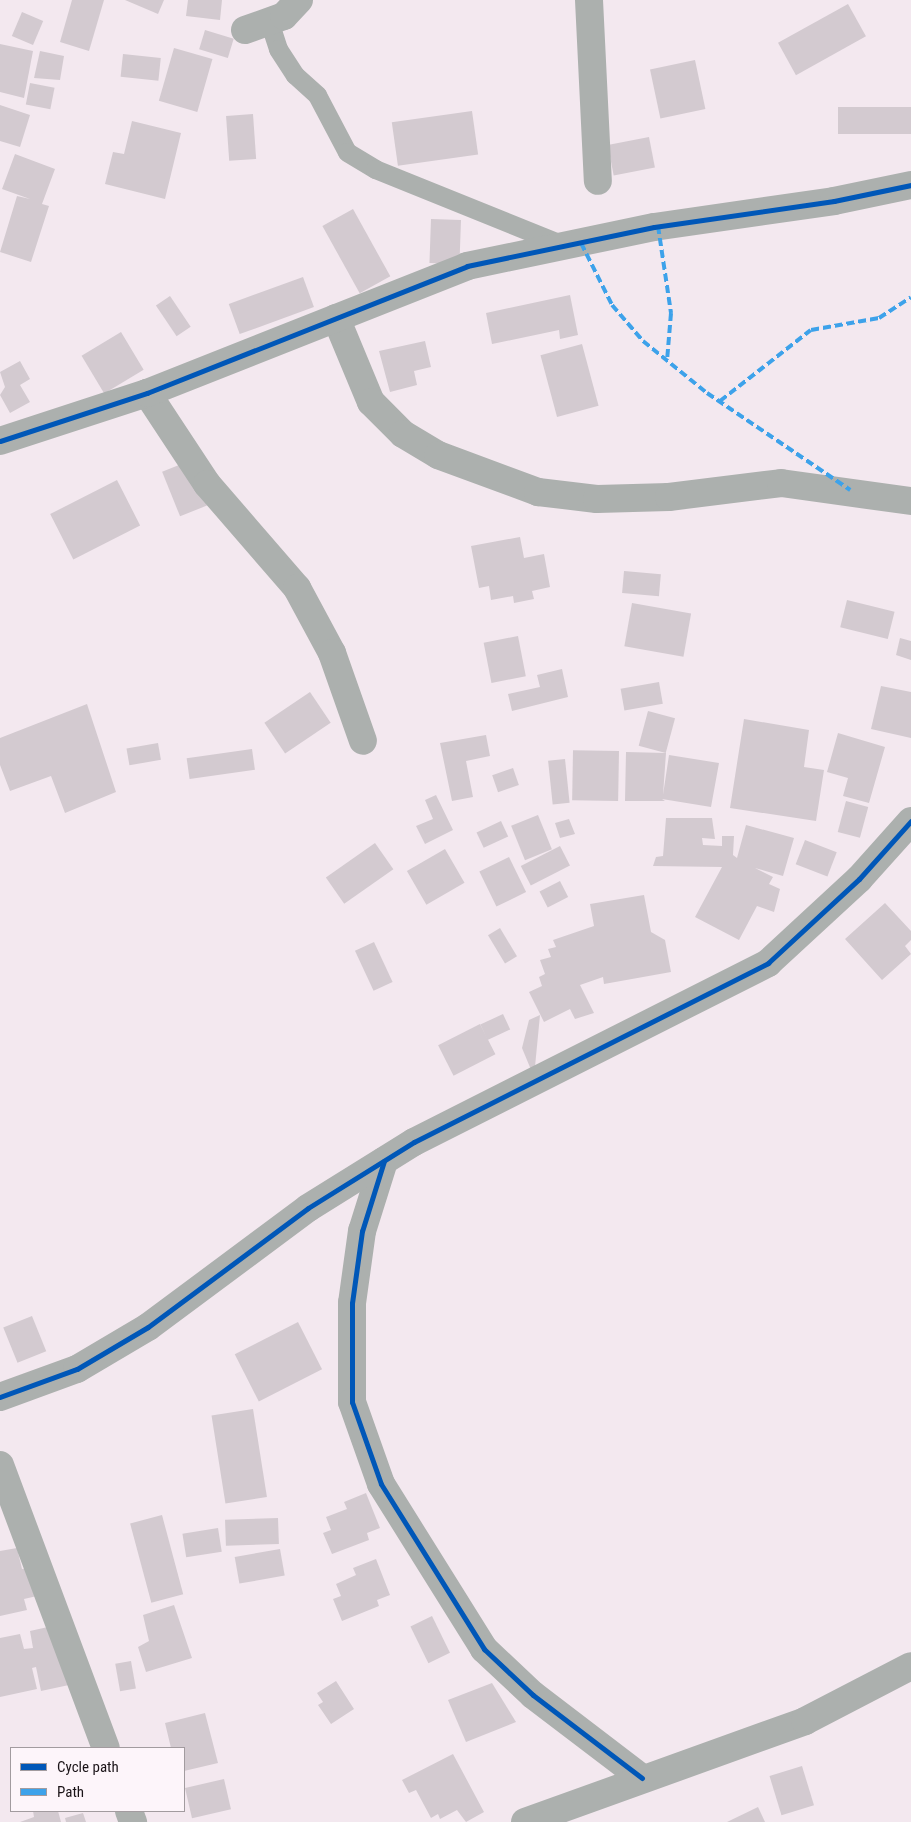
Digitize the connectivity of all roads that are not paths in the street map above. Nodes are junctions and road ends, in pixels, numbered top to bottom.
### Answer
1 (299, 0) edge
2 (589, 0) edge
3 (257, 25) joint
4 (598, 181) dead end
5 (911, 186) edge
6 (567, 246) junction
7 (336, 318) junction
8 (147, 393) junction
9 (0, 441) edge
10 (911, 501) edge
11 (363, 741) dead end
12 (911, 822) edge
13 (384, 1161) junction
14 (0, 1397) edge
15 (0, 1465) edge
16 (8, 1500) edge
17 (911, 1666) edge
18 (106, 1747) edge
19 (642, 1778) junction
20 (525, 1822) edge

1 - 3 street
2 - 4 street
3 - 6 lane
5 - 6 street
6 - 7 street
7 - 8 street
7 - 10 street
8 - 9 street
8 - 11 street
12 - 13 street
13 - 14 street
13 - 19 street
15 - 16 street
16 - 18 street
17 - 19 street
19 - 20 street

